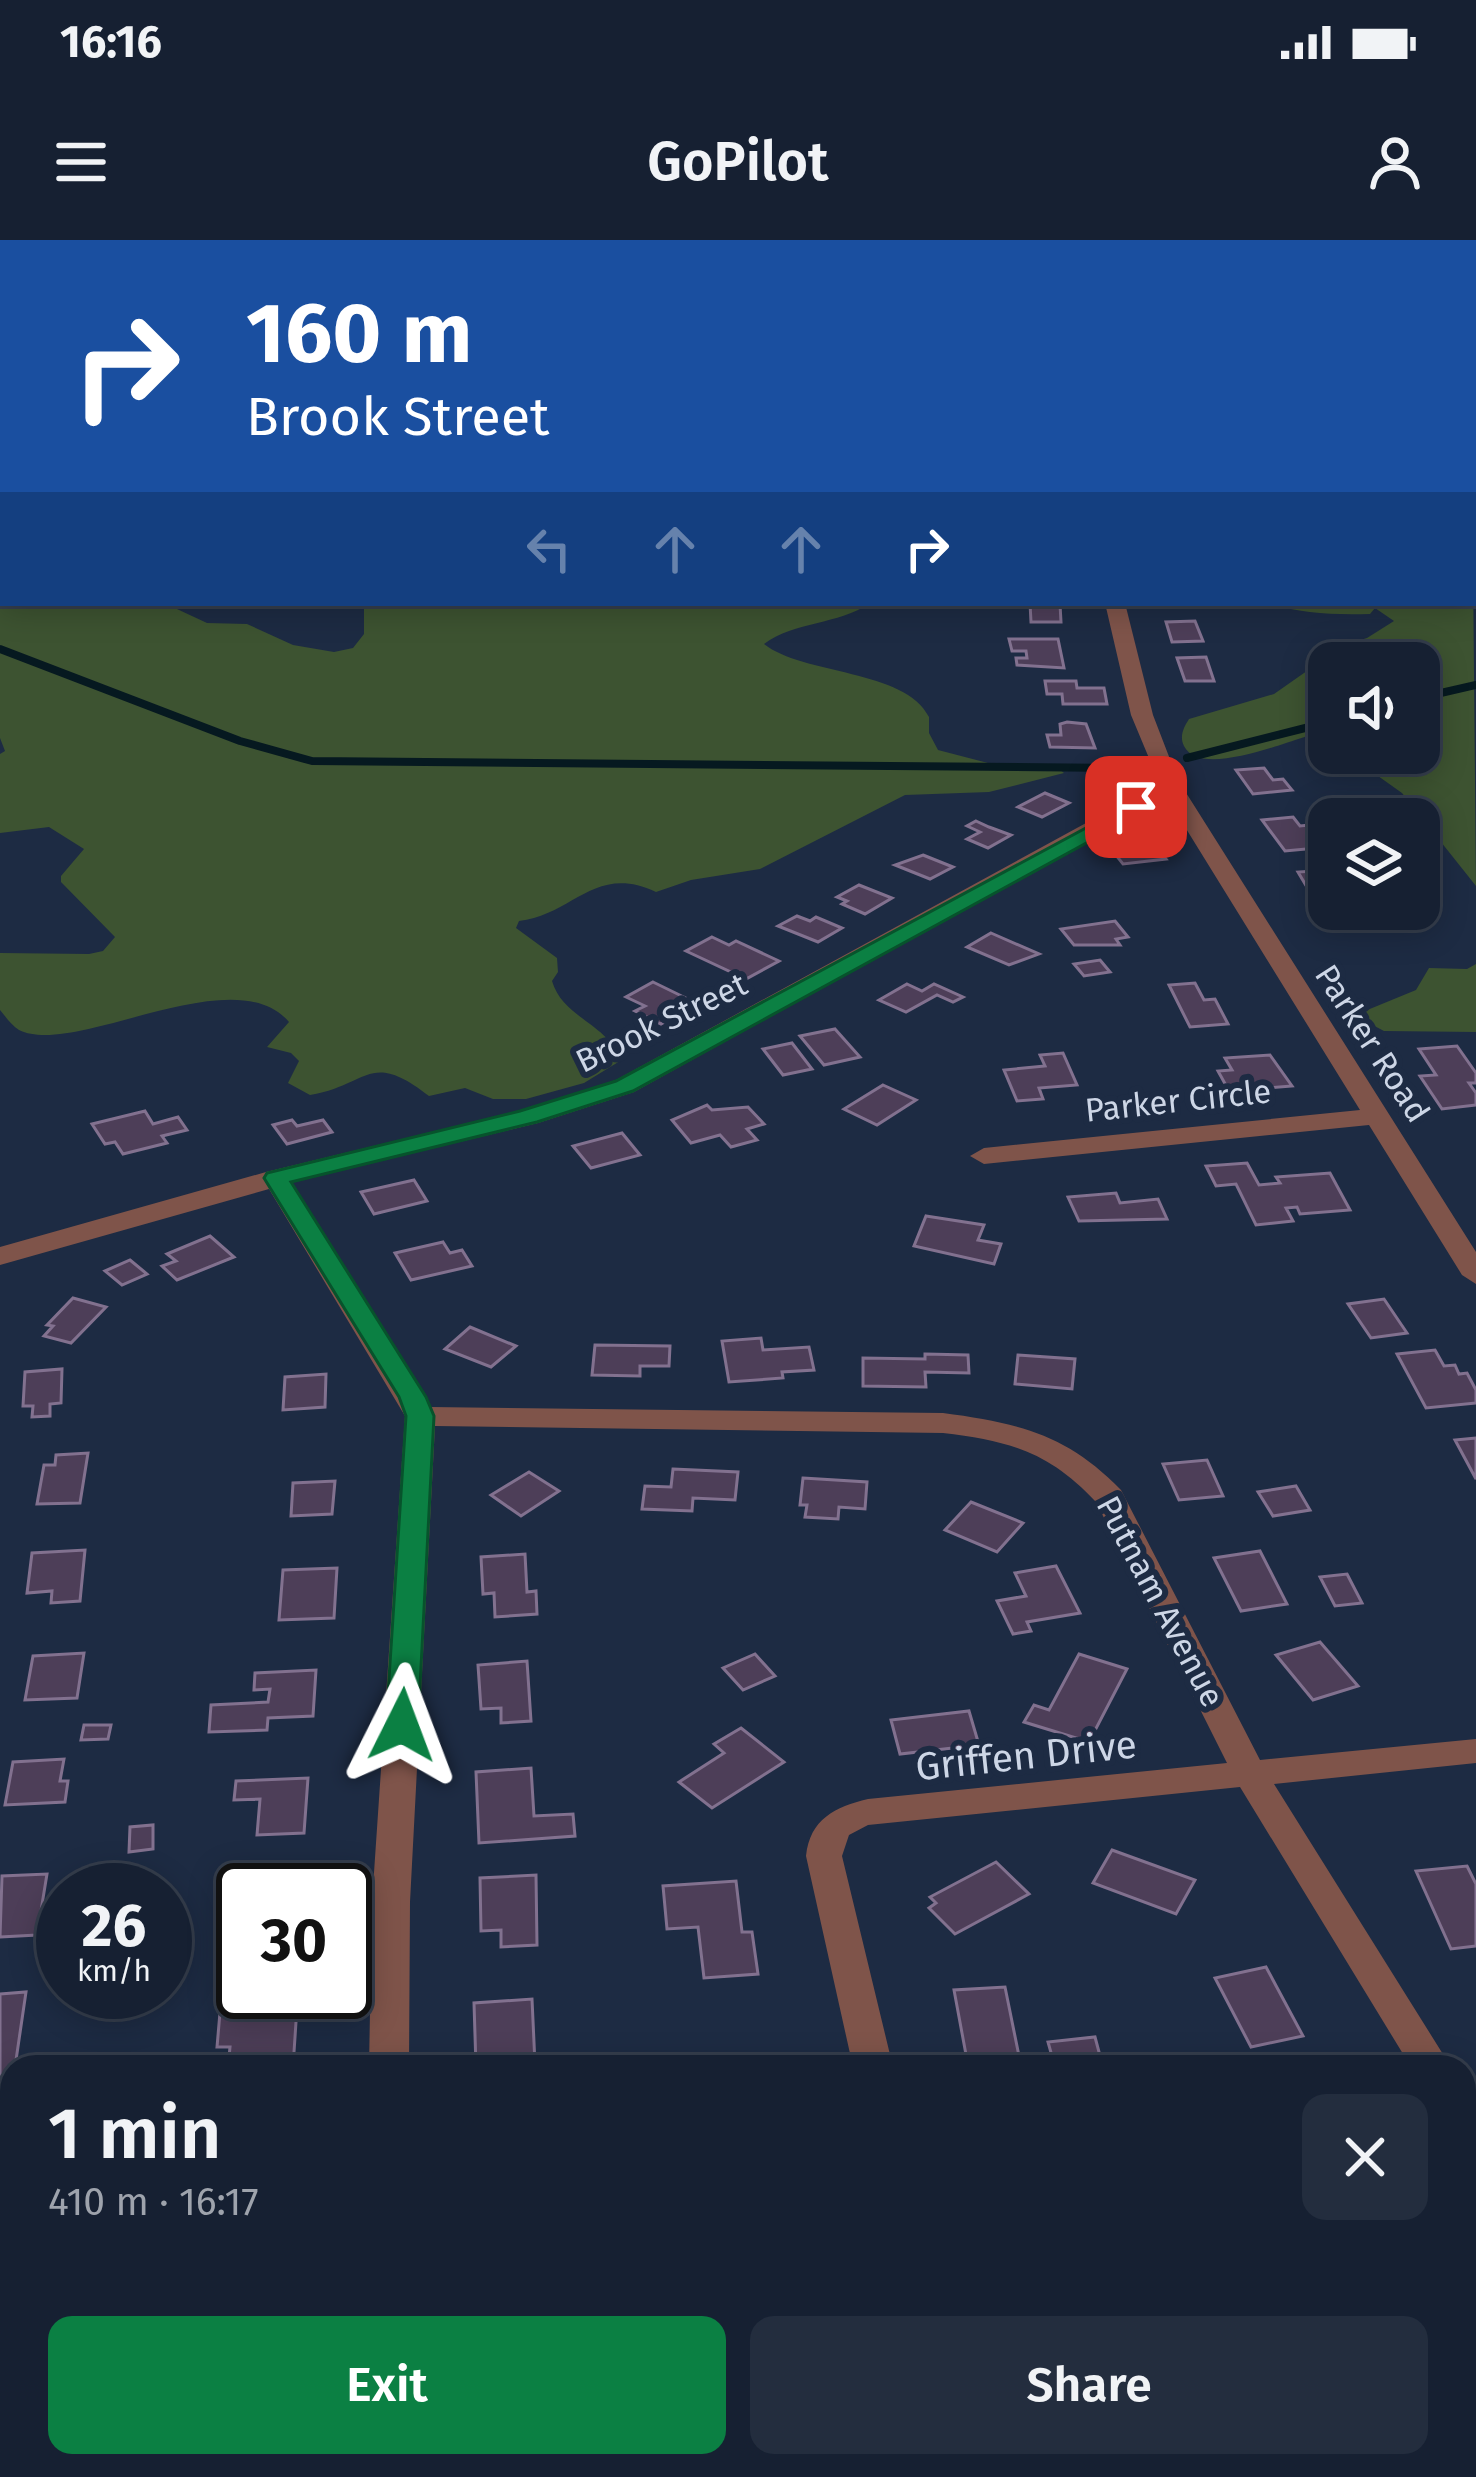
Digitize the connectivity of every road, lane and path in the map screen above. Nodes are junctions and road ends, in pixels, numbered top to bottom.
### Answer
1 (1116, 606) edge
2 (1178, 797) junction
3 (1378, 1116) junction
4 (984, 1156) dead end
5 (276, 1178) junction
6 (66, 1235) junction
7 (0, 1256) edge
8 (0, 1271) edge
9 (1476, 1276) edge
10 (420, 1416) junction
11 (1476, 1751) edge
12 (1250, 1775) junction
13 (388, 2055) edge
14 (870, 2055) edge
15 (1425, 2055) edge

1 - 2 street, Parker Road
2 - 3 street, Parker Road
2 - 5 street, Brook Street
3 - 4 street, Parker Circle
3 - 9 street, Parker Road
5 - 6 street, Brook Street
5 - 10 street
6 - 7 street, Brook Street
6 - 8 street
10 - 12 street, Putnam Avenue
10 - 13 street
11 - 12 street, Griffen Drive
12 - 14 street, Griffen Drive
12 - 15 street, Putnam Avenue

